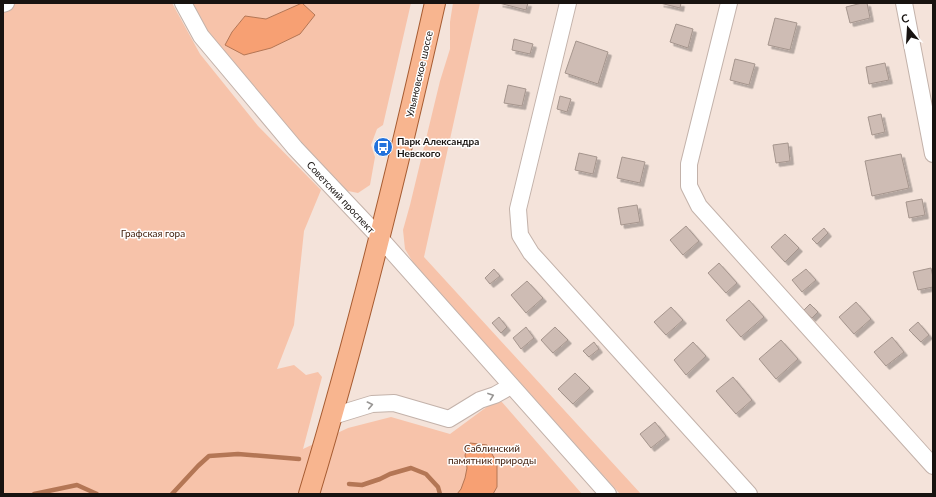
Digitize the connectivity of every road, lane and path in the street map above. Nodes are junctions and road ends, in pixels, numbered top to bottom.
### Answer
1 (6, 3) edge
2 (183, 3) edge
3 (435, 3) edge
4 (568, 3) edge
5 (729, 3) edge
6 (904, 3) edge
7 (3, 4) edge
8 (933, 154) edge
9 (380, 238) junction
10 (511, 386) junction
11 (333, 416) junction
12 (933, 466) edge
13 (309, 494) edge
14 (608, 494) edge
15 (749, 494) edge

1 - 7 street
2 - 9 street, Советский проспект
3 - 9 main road, Ульяновское шоссе
4 - 15 street
5 - 12 street
6 - 8 street
9 - 10 street
9 - 11 main road, Советский проспект
11 -> 10 street
10 - 14 street
11 - 13 main road, Советский проспект

